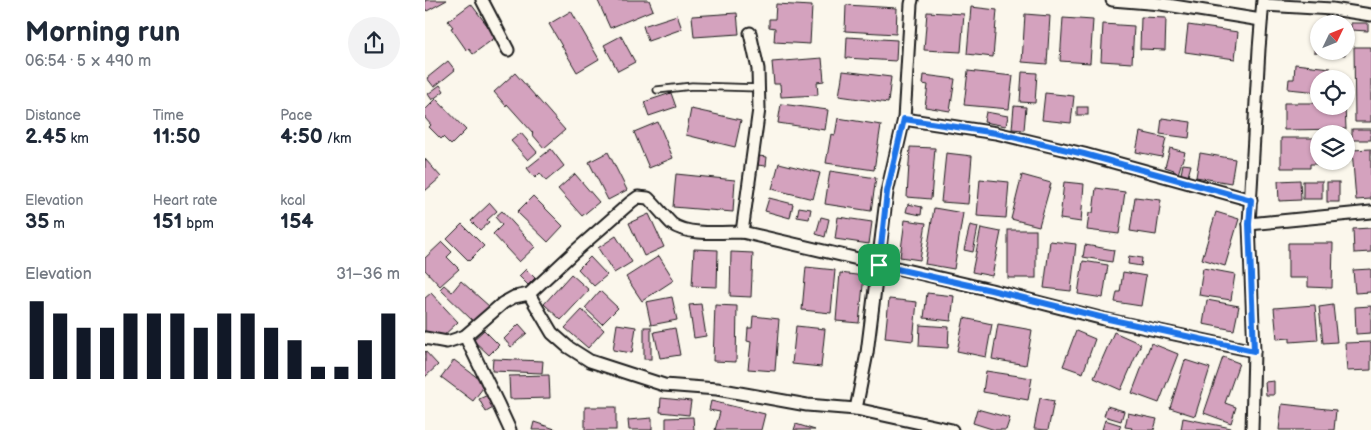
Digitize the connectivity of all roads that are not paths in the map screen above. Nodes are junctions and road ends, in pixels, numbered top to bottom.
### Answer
1 (483, 0) edge
2 (912, 0) edge
3 (1112, 0) edge
4 (1263, 2) edge
5 (1371, 15) edge
6 (1261, 20) junction
7 (750, 33) dead end
8 (508, 50) dead end
9 (759, 88) junction
10 (657, 90) dead end
11 (904, 119) junction
12 (1251, 200) junction
13 (1371, 212) edge
14 (1249, 224) junction
15 (742, 232) junction
16 (879, 265) junction
17 (529, 294) junction
18 (465, 336) junction
19 (425, 338) edge
20 (1254, 351) junction
21 (857, 409) junction
22 (510, 430) edge
23 (952, 430) edge
24 (1252, 430) edge

1 - 8 street
2 - 11 street
3 - 6 street
4 - 5 street
4 - 6 street
6 - 12 street
7 - 9 street
9 - 10 lane
9 - 15 street
11 - 12 street
11 - 16 street
12 - 14 street
13 - 14 street
14 - 20 street
15 - 16 street
15 - 17 street
16 - 20 street
16 - 21 street
17 - 18 street
17 - 21 street
18 - 19 street
18 - 22 street
20 - 24 street
21 - 23 street

